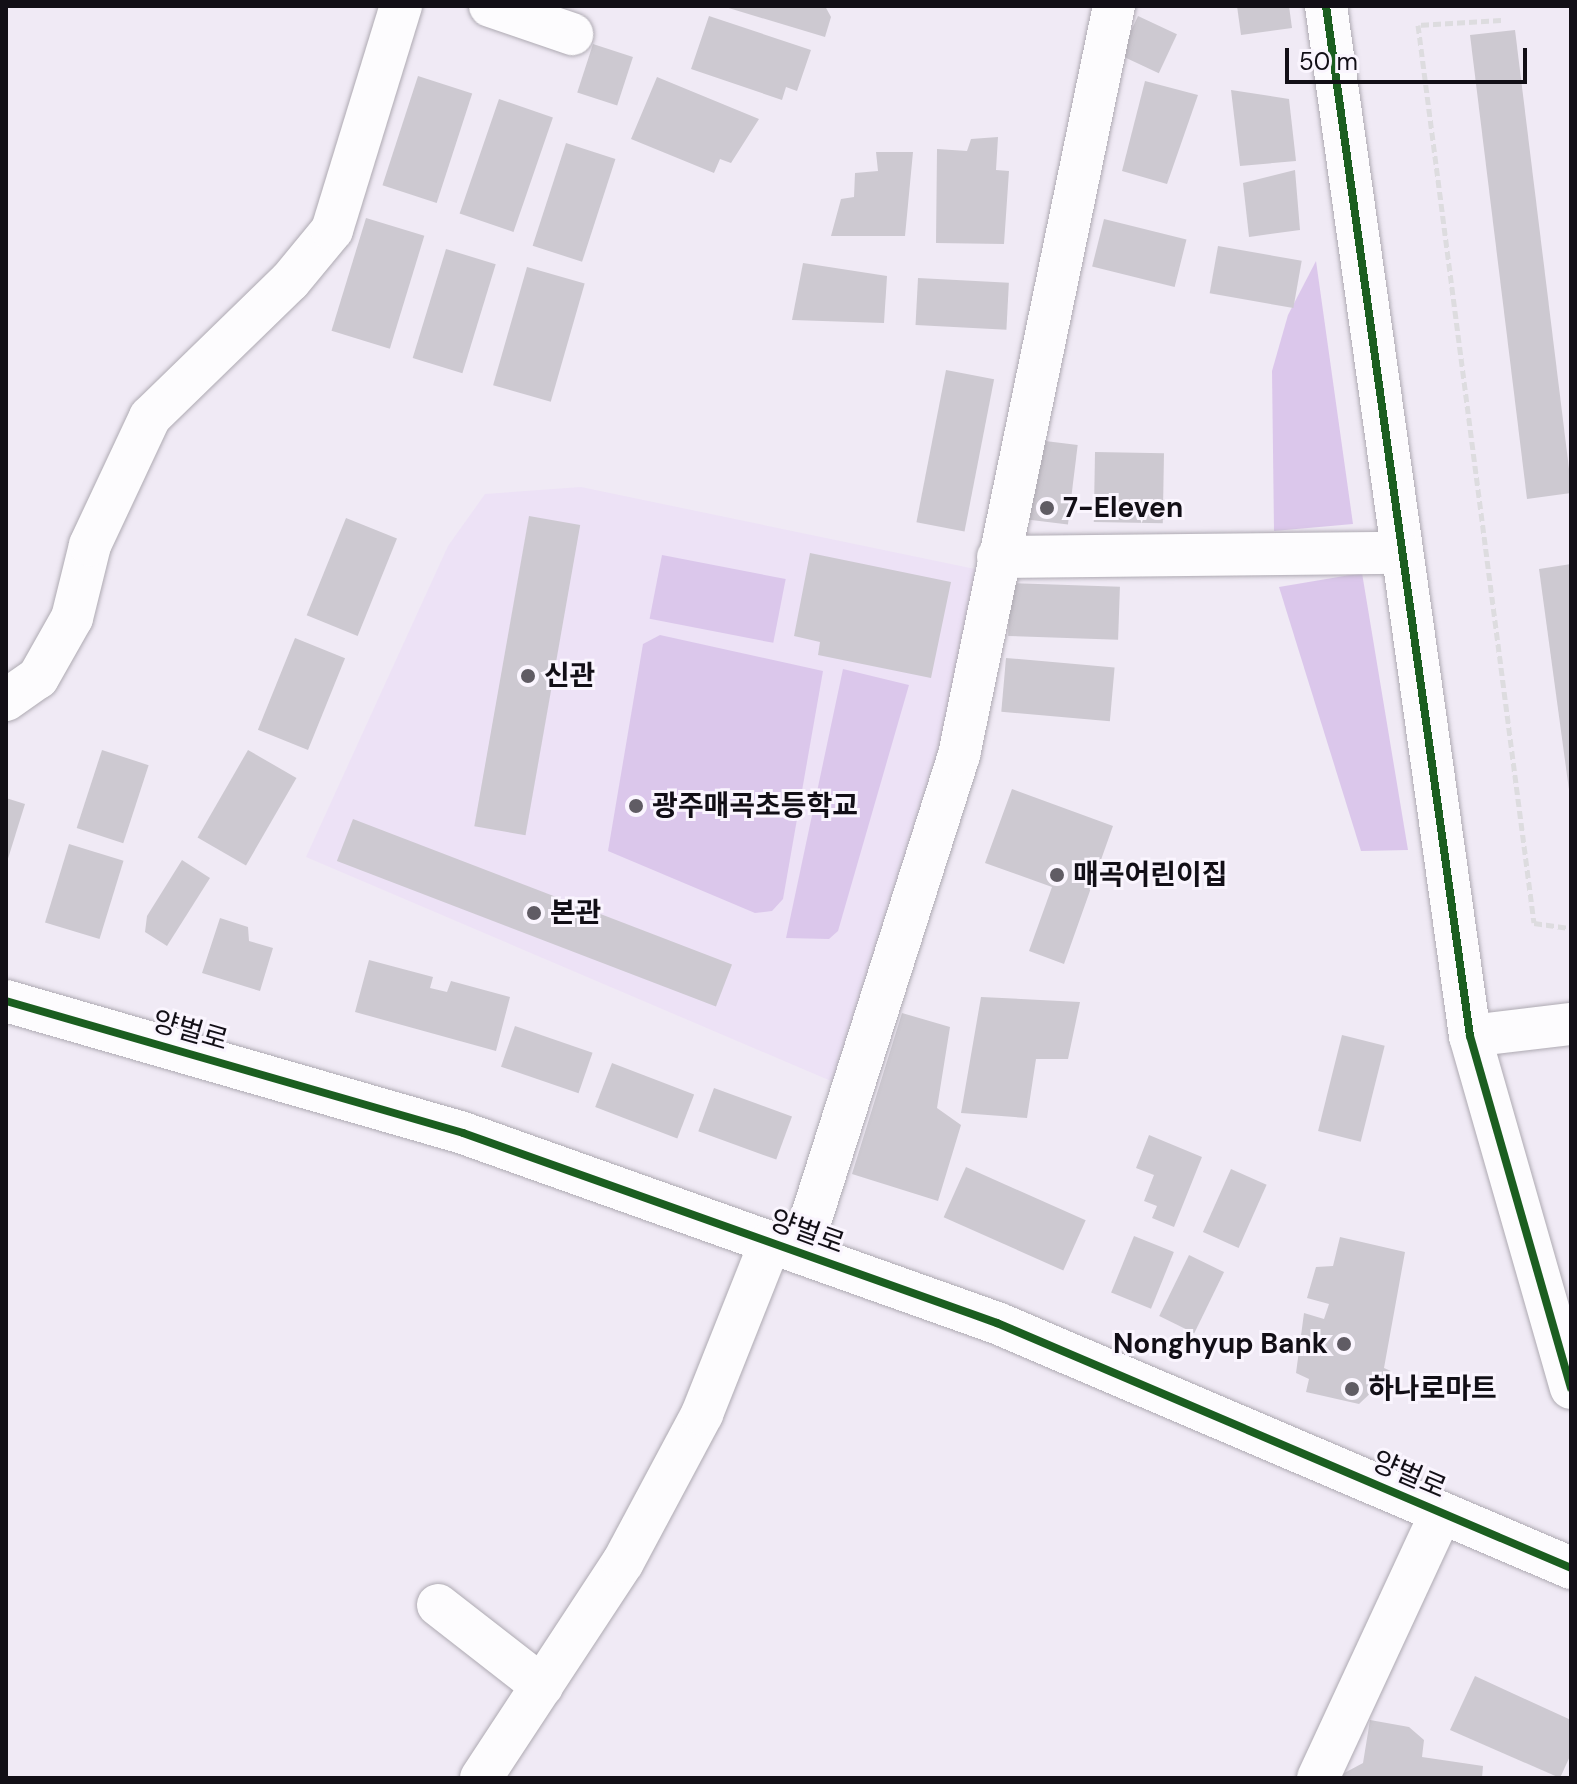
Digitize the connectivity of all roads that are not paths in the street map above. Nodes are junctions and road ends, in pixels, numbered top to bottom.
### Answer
1 (401, 6) edge
2 (490, 6) edge
3 (1114, 6) edge
4 (1326, 6) edge
5 (572, 34) dead end
6 (1402, 553) junction
7 (998, 557) junction
8 (6, 700) edge
9 (6, 1001) edge
10 (1571, 1024) edge
11 (1470, 1036) junction
12 (785, 1248) junction
13 (1569, 1377) edge
14 (1441, 1513) junction
15 (1571, 1568) edge
16 (438, 1605) dead end
17 (542, 1686) junction
18 (481, 1778) edge
19 (1318, 1778) edge

1 - 8 street
2 - 5 street
3 - 7 street
4 - 6 street
6 - 7 street
6 - 11 street
7 - 12 street
9 - 12 street, 양벌로
10 - 11 street
11 - 13 street
12 - 14 street, 양벌로
12 - 17 street
14 - 15 street, 양벌로
14 - 19 street
16 - 17 street
17 - 18 street

